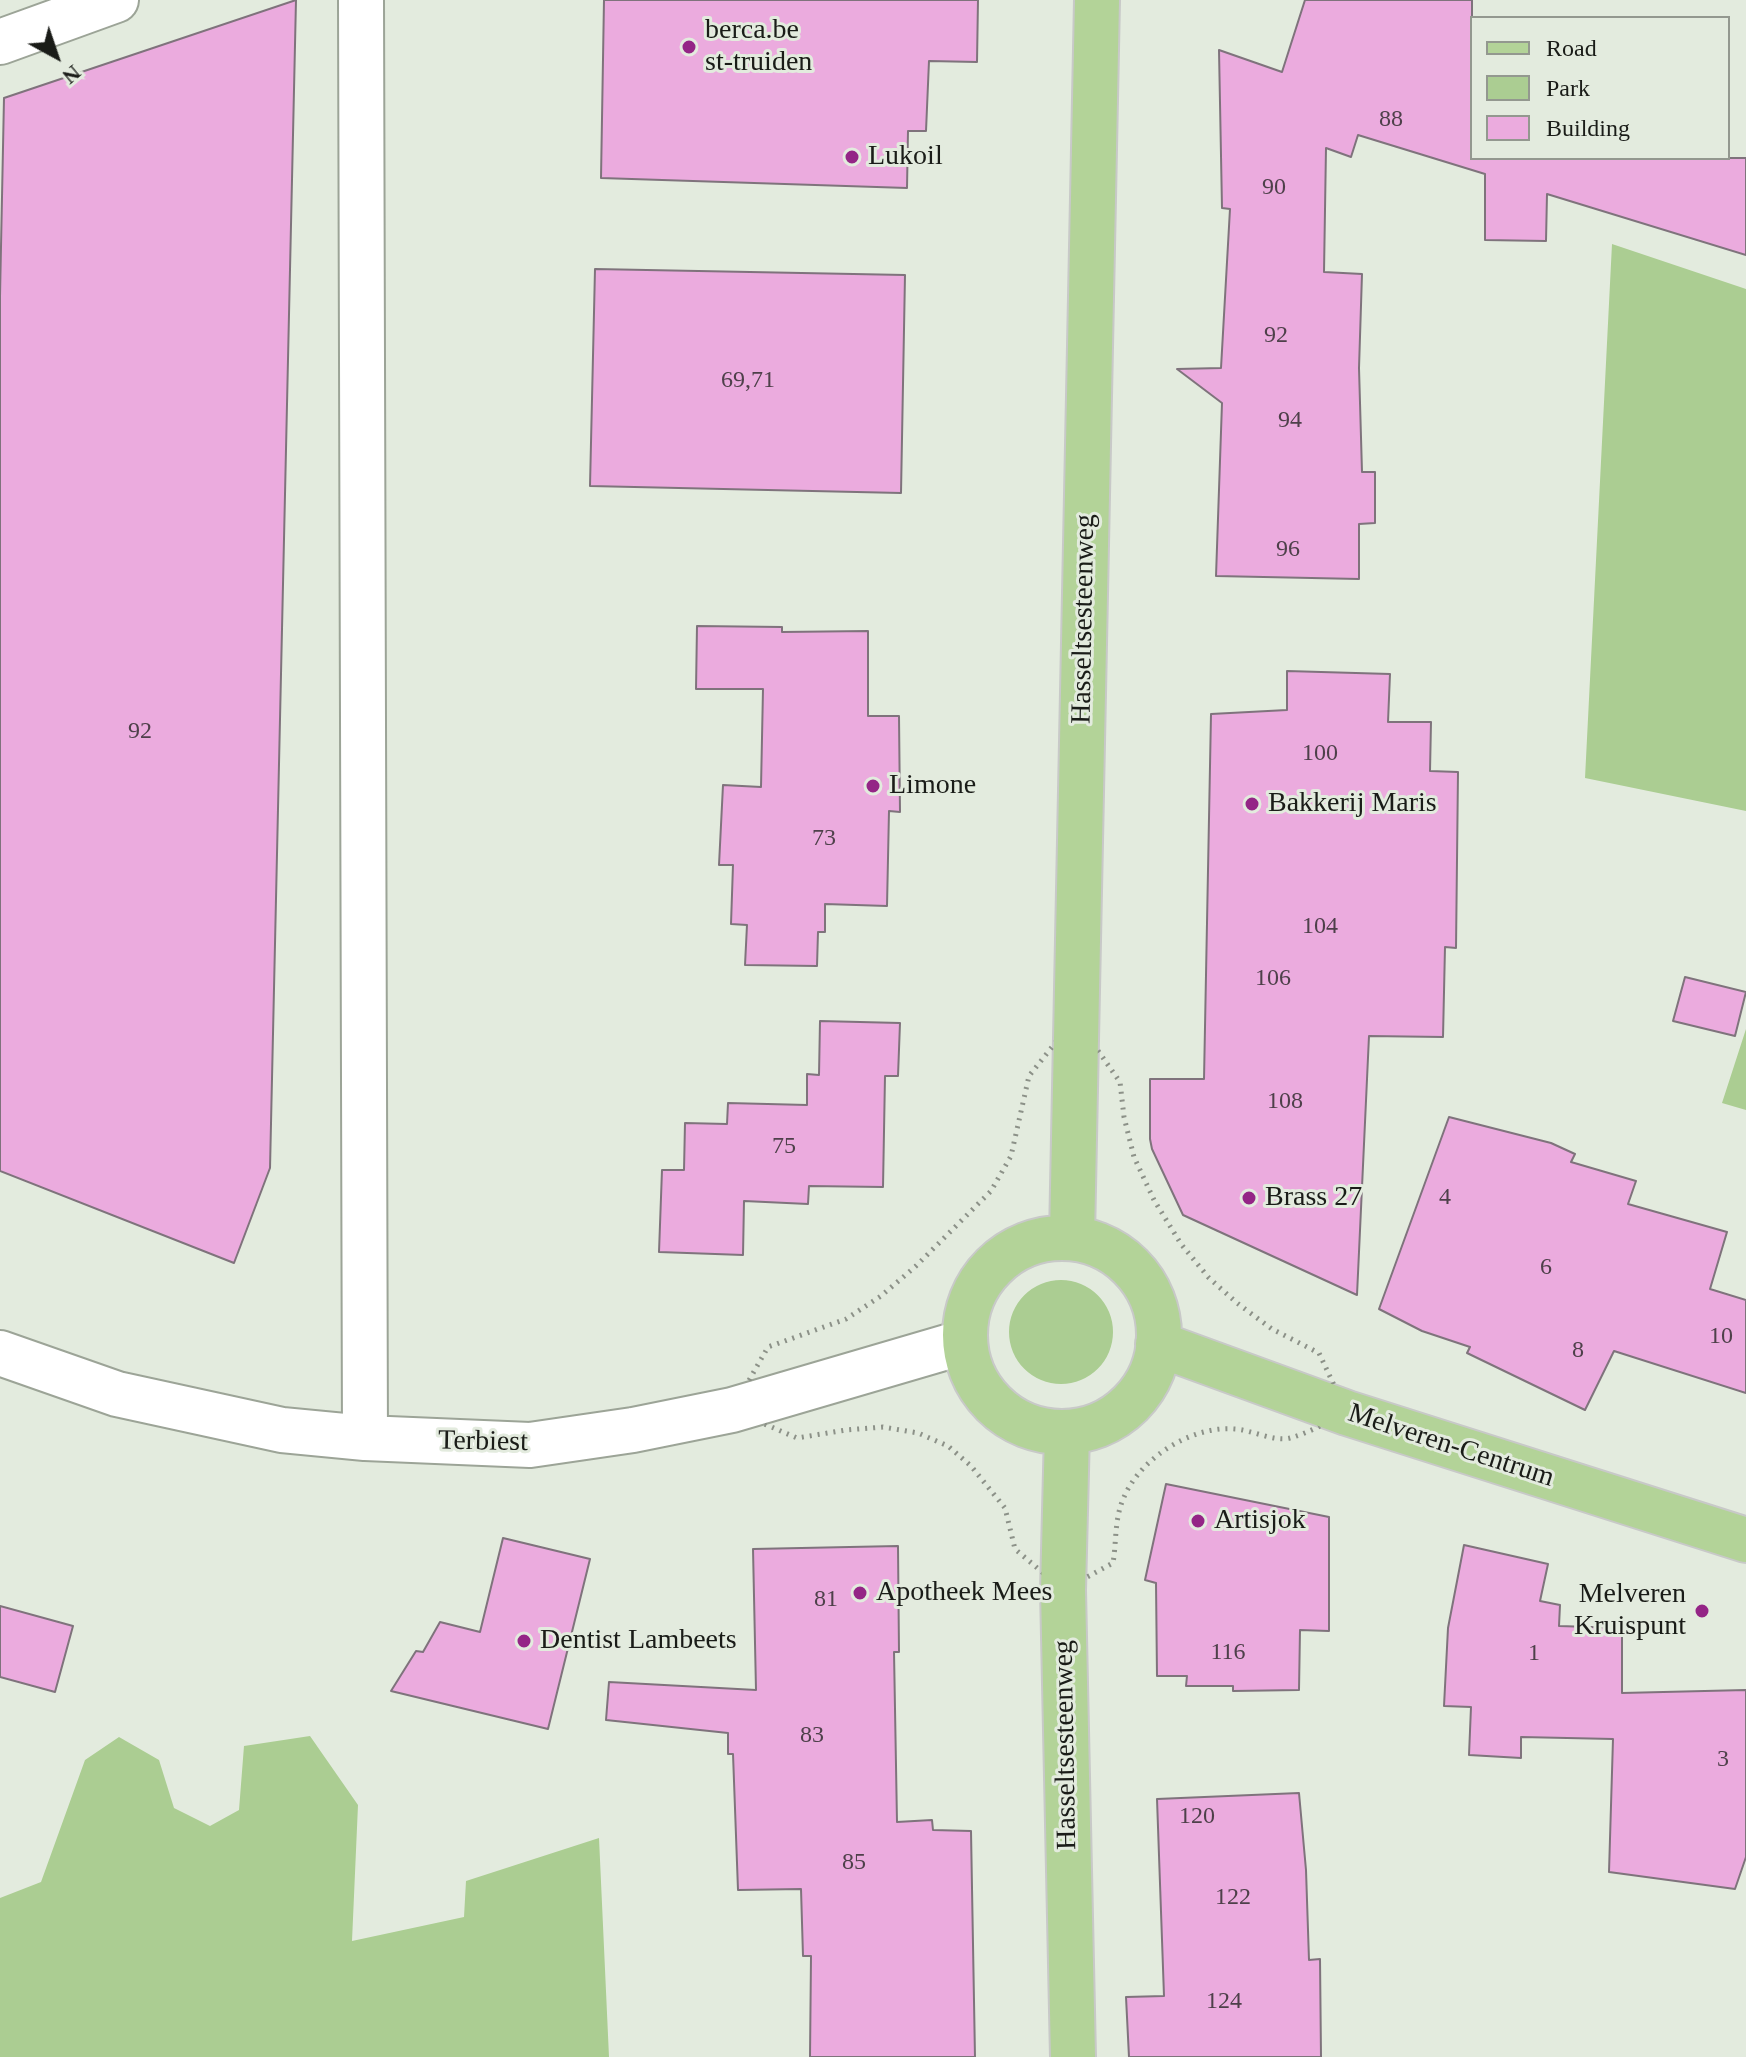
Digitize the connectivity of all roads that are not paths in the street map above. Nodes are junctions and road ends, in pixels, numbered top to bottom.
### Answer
1 (116, 0) edge
2 (361, 0) edge
3 (1097, 0) edge
4 (0, 42) edge
5 (1072, 1237) junction
6 (964, 1342) junction
7 (1158, 1344) junction
8 (0, 1353) edge
9 (1067, 1432) junction
10 (365, 1438) junction
11 (1746, 1540) edge
12 (1073, 2057) edge

1 - 4 street
2 - 10 street
3 - 5 main road, Hasseltsesteenweg
5 - 6 main road
5 - 7 main road
6 - 9 main road
6 - 10 street, Terbiest
7 - 9 main road
7 - 11 main road, Melveren-Centrum
8 - 10 street, Terbiest
9 - 12 main road, Hasseltsesteenweg

